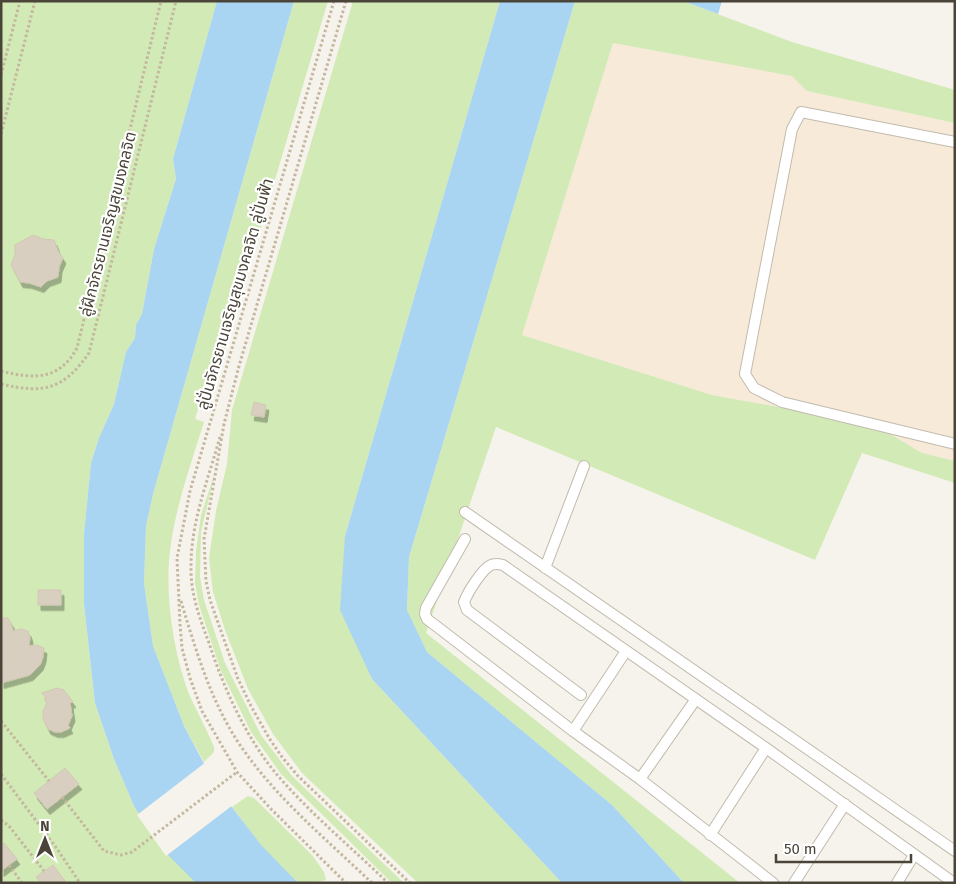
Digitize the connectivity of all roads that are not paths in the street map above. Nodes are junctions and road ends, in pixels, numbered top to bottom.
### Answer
1 (955, 142) edge
2 (955, 444) edge
3 (584, 466) dead end
4 (465, 512) dead end
5 (465, 540) dead end
6 (545, 568) junction
7 (626, 651) junction
8 (582, 695) dead end
9 (696, 699) junction
10 (573, 731) junction
11 (766, 748) junction
12 (640, 779) junction
13 (845, 804) junction
14 (710, 835) junction
15 (955, 851) edge
16 (914, 854) junction
17 (773, 883) edge
18 (794, 883) edge
19 (897, 883) edge
20 (954, 883) edge

1 - 2 lane
3 - 6 lane
4 - 6 lane
5 - 10 lane
6 - 15 lane
7 - 8 lane
7 - 9 lane
7 - 10 lane
9 - 11 lane
9 - 12 lane
10 - 12 lane
11 - 13 lane
11 - 14 lane
12 - 14 lane
13 - 16 lane
13 - 18 lane
14 - 17 lane
16 - 19 lane
16 - 20 lane

